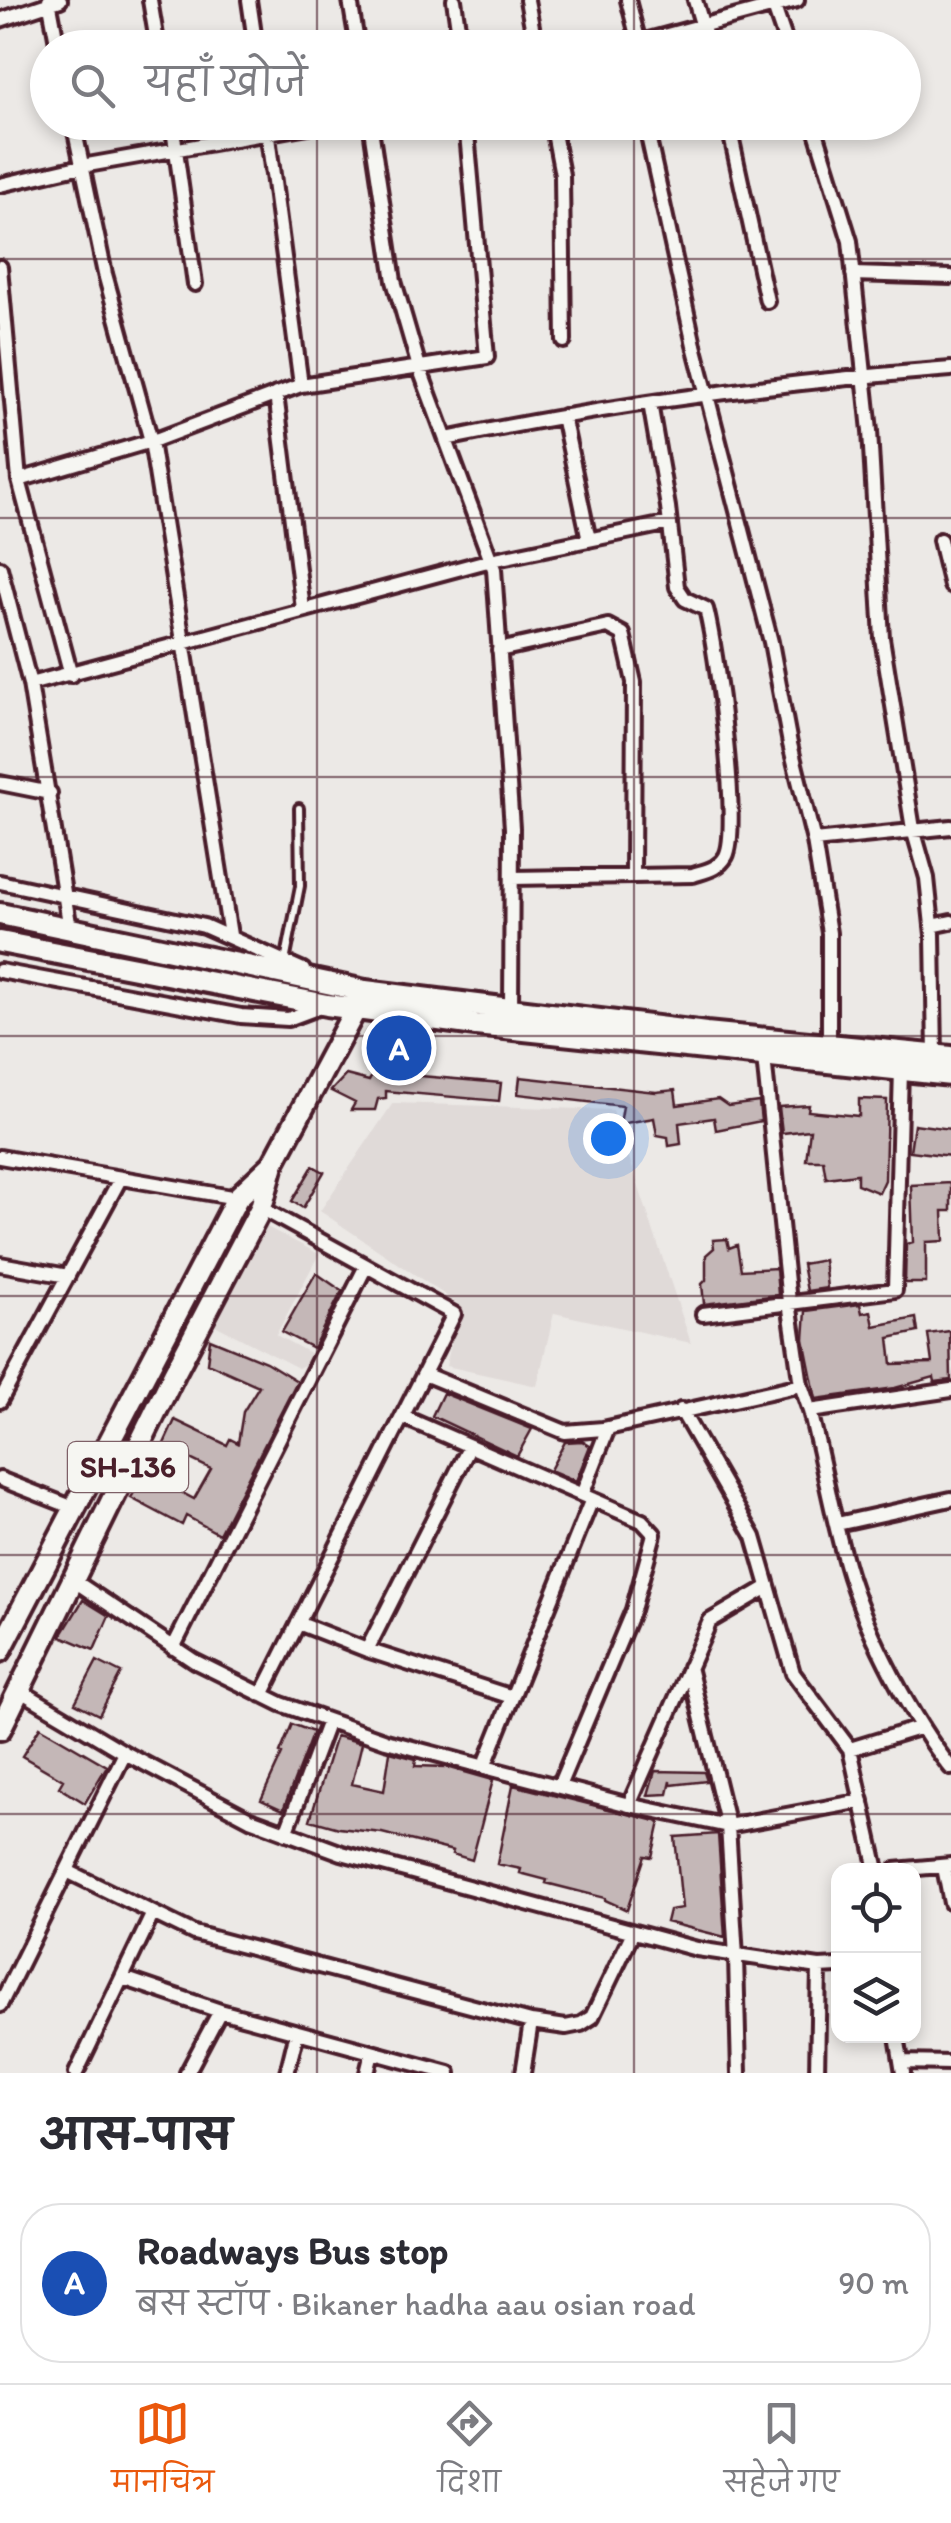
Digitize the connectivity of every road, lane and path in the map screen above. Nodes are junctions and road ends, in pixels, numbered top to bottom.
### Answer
1 (150, 0) edge
2 (250, 0) edge
3 (350, 0) edge
4 (454, 0) edge
5 (527, 0) edge
6 (628, 0) edge
7 (695, 0) edge
8 (797, 0) edge
9 (53, 1) edge
10 (774, 6) junction
11 (0, 20) edge
12 (704, 27) junction
13 (56, 30) edge
14 (155, 30) edge
15 (254, 30) edge
16 (355, 30) edge
17 (458, 30) edge
18 (533, 30) edge
19 (628, 30) edge
20 (692, 30) edge
21 (705, 30) edge
22 (782, 30) edge
23 (76, 140) edge
24 (175, 140) edge
25 (216, 140) edge
26 (269, 140) edge
27 (373, 140) edge
28 (468, 140) edge
29 (555, 140) edge
30 (648, 140) edge
31 (732, 140) edge
32 (819, 140) edge
33 (177, 149) junction
34 (82, 166) junction
35 (0, 185) edge
36 (0, 267) edge
37 (854, 274) junction
38 (951, 277) edge
39 (194, 284) dead end
40 (767, 301) dead end
41 (564, 341) dead end
42 (420, 367) junction
43 (951, 368) edge
44 (864, 375) junction
45 (301, 384) junction
46 (276, 394) junction
47 (708, 395) junction
48 (650, 403) junction
49 (564, 416) junction
50 (446, 439) junction
51 (151, 441) junction
52 (20, 480) junction
53 (670, 523) junction
54 (589, 540) junction
55 (940, 540) dead end
56 (491, 560) junction
57 (0, 568) edge
58 (951, 586) edge
59 (303, 609) junction
60 (184, 643) junction
61 (499, 650) junction
62 (71, 675) junction
63 (30, 684) junction
64 (0, 783) edge
65 (50, 793) junction
66 (299, 808) dead end
67 (951, 827) edge
68 (913, 829) junction
69 (814, 841) junction
70 (633, 876) junction
71 (512, 878) junction
72 (0, 882) edge
73 (66, 896) junction
74 (0, 914) edge
75 (951, 922) edge
76 (932, 926) junction
77 (70, 929) junction
78 (230, 935) junction
79 (0, 942) edge
80 (285, 963) junction
81 (0, 971) edge
82 (360, 1000) junction
83 (327, 1004) junction
84 (511, 1010) junction
85 (829, 1044) junction
86 (943, 1056) edge
87 (764, 1057) junction
88 (901, 1068) junction
89 (951, 1075) edge
90 (0, 1158) edge
91 (273, 1164) junction
92 (120, 1179) junction
93 (237, 1198) junction
94 (261, 1208) junction
95 (0, 1264) edge
96 (365, 1268) junction
97 (68, 1276) junction
98 (788, 1302) junction
99 (703, 1314) dead end
100 (7, 1374) edge
101 (424, 1374) junction
102 (801, 1384) junction
103 (951, 1390) edge
104 (0, 1401) edge
105 (680, 1410) junction
106 (810, 1411) junction
107 (403, 1416) junction
108 (608, 1428) junction
109 (470, 1446) junction
110 (0, 1478) edge
111 (587, 1497) junction
112 (951, 1499) edge
113 (74, 1508) junction
114 (837, 1524) junction
115 (73, 1580) junction
116 (768, 1588) junction
117 (298, 1623) junction
118 (173, 1648) junction
119 (367, 1650) junction
120 (0, 1651) edge
121 (689, 1667) junction
122 (20, 1690) junction
123 (262, 1695) junction
124 (512, 1697) junction
125 (328, 1720) junction
126 (922, 1727) junction
127 (0, 1728) edge
128 (850, 1749) junction
129 (125, 1753) junction
130 (484, 1767) junction
131 (951, 1768) edge
132 (559, 1786) junction
133 (862, 1801) junction
134 (629, 1806) junction
135 (728, 1826) junction
136 (286, 1832) junction
137 (876, 1863) edge
138 (947, 1866) edge
139 (921, 1868) edge
140 (67, 1871) junction
141 (951, 1904) edge
142 (153, 1913) junction
143 (633, 1932) junction
144 (736, 1957) junction
145 (831, 1966) edge
146 (818, 1967) junction
147 (123, 1978) junction
148 (0, 2005) edge
149 (220, 2011) junction
150 (532, 2022) junction
151 (296, 2032) junction
152 (899, 2043) edge
153 (372, 2053) junction
154 (951, 2063) edge
155 (902, 2068) edge
156 (76, 2073) edge
157 (186, 2073) edge
158 (286, 2073) edge
159 (367, 2073) edge
160 (448, 2073) edge
161 (523, 2073) edge
162 (739, 2073) edge
163 (817, 2073) edge

1 - 14 street
2 - 15 street
3 - 16 street
4 - 17 street
5 - 18 street
6 - 19 street
7 - 12 street
8 - 10 street
9 - 11 street
9 - 13 street
10 - 12 street
10 - 22 street
12 - 20 street
12 - 21 street
23 - 34 street
24 - 33 street
25 - 33 street
26 - 45 street
27 - 42 street
28 - 42 street
29 - 41 street
30 - 47 street
31 - 40 street
32 - 37 street
33 - 34 street
33 - 39 street
34 - 35 street
34 - 51 street
36 - 52 street
37 - 38 street
37 - 44 street
42 - 45 street
42 - 50 street
43 - 44 street
44 - 47 street
44 - 68 street
45 - 46 street
46 - 51 street
46 - 59 street
47 - 48 street
47 - 69 street
48 - 49 street
48 - 53 street
49 - 50 street
49 - 54 street
50 - 56 street
51 - 52 street
51 - 60 street
52 - 62 street
53 - 54 street
53 - 70 street
54 - 56 street
55 - 58 street
56 - 59 street
56 - 61 street
57 - 63 street
59 - 60 street
60 - 62 street
60 - 78 street
61 - 70 street
61 - 71 street
62 - 63 street
63 - 65 street
64 - 65 street
65 - 73 street
66 - 80 lane
67 - 68 street
68 - 69 street
68 - 76 street
69 - 85 street
70 - 71 street
71 - 84 street
72 - 73 street
73 - 77 street
73 - 78 street
74 - 77 main road
75 - 76 street
76 - 86 street
77 - 82 main road
78 - 80 street
79 - 83 main road
80 - 82 street
81 - 83 street
82 - 83 main road
82 - 84 main road
82 - 87 main road
82 - 91 main road
84 - 85 main road
85 - 86 main road
87 - 88 main road
87 - 98 street
88 - 89 main road
88 - 98 street
90 - 92 street
91 - 93 main road, SH-136
91 - 94 main road, SH-136
92 - 93 street
92 - 97 street
93 - 113 main road, SH-136
94 - 96 street
94 - 115 main road, SH-136
95 - 97 street
96 - 101 street
96 - 118 street
97 - 100 street
98 - 99 street
98 - 102 street
100 - 104 street
101 - 107 street
101 - 108 street
102 - 105 street
102 - 106 street
103 - 106 street
105 - 108 street
105 - 116 street
106 - 114 street
107 - 109 street
107 - 117 street
108 - 111 street
109 - 111 street
109 - 119 street
110 - 113 street
111 - 124 street
111 - 132 street
112 - 114 street
113 - 120 main road, SH-136
114 - 126 street
115 - 118 street
115 - 122 main road, SH-136
116 - 121 street
116 - 128 street
117 - 119 street
117 - 123 street
118 - 123 street
119 - 124 street
121 - 134 street
121 - 135 street
122 - 127 main road, SH-136
122 - 129 street
123 - 125 street
124 - 130 street
125 - 130 street
125 - 136 street
126 - 128 street
126 - 131 street
128 - 133 street
129 - 136 street
129 - 140 street
130 - 132 street
132 - 134 street
133 - 135 street
133 - 137 street
134 - 135 street
135 - 144 street
136 - 143 street
138 - 139 street
138 - 141 street
140 - 142 street
140 - 148 street
142 - 147 street
142 - 150 street
143 - 144 street
143 - 150 street
144 - 146 street
144 - 162 street
145 - 146 street
146 - 163 street
147 - 149 street
147 - 156 street
149 - 151 street
149 - 157 street
150 - 161 street
151 - 153 street
151 - 158 street
152 - 155 street
153 - 159 street
153 - 160 street
154 - 155 street

